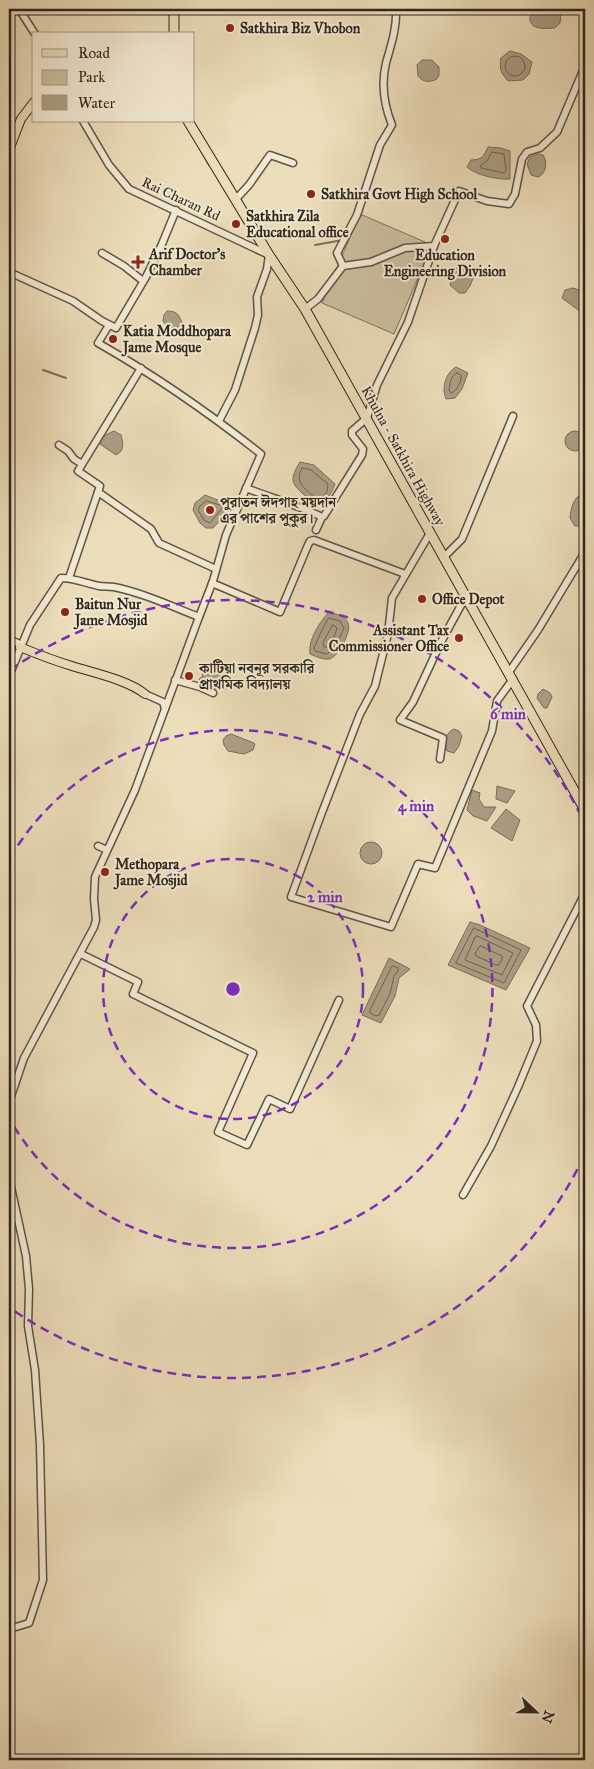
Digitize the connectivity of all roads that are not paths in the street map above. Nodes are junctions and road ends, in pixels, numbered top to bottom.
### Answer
1 (19, 9) edge
2 (164, 9) edge
3 (189, 9) edge
4 (396, 9) edge
5 (174, 11) edge
6 (34, 32) edge
7 (174, 32) edge
8 (585, 66) edge
9 (32, 104) edge
10 (84, 122) edge
11 (189, 122) edge
12 (9, 150) edge
13 (293, 163) dead end
14 (236, 199) junction
15 (176, 210) junction
16 (434, 246) junction
17 (102, 253) dead end
18 (268, 255) junction
19 (343, 266) junction
20 (9, 272) edge
21 (144, 281) junction
22 (306, 308) junction
23 (109, 325) junction
24 (141, 368) junction
25 (513, 416) dead end
26 (367, 418) junction
27 (219, 421) junction
28 (59, 445) dead end
29 (82, 464) junction
30 (246, 488) junction
31 (98, 492) junction
32 (322, 517) junction
33 (316, 530) dead end
34 (430, 533) junction
35 (585, 552) edge
36 (444, 557) junction
37 (216, 569) junction
38 (405, 574) junction
39 (70, 578) junction
40 (212, 583) junction
41 (466, 596) junction
42 (199, 617) junction
43 (9, 639) edge
44 (21, 646) junction
45 (511, 675) junction
46 (9, 676) edge
47 (176, 680) junction
48 (213, 693) dead end
49 (145, 694) joint
50 (165, 709) junction
51 (440, 759) dead end
52 (585, 810) edge
53 (98, 846) dead end
54 (107, 850) junction
55 (585, 893) edge
56 (81, 954) junction
57 (339, 1000) dead end
58 (9, 1102) edge
59 (9, 1178) edge
60 (463, 1195) dead end
61 (9, 1625) edge

1 - 6 street
2 - 5 street
3 - 5 street
4 - 19 street
5 - 7 highway
8 - 16 street
9 - 12 main road
10 - 15 street, Rai Charan Rd
11 - 14 highway, Khulna - Satkhira Highway
13 - 14 street
14 - 18 highway, Khulna - Satkhira Highway
15 - 18 street, Rai Charan Rd
15 - 21 street
16 - 19 street
16 - 26 street
17 - 21 street
18 - 22 highway, Khulna - Satkhira Highway
18 - 27 street
19 - 22 street
20 - 23 street
21 - 23 street
22 - 26 highway, Khulna - Satkhira Highway
23 - 24 street
24 - 27 street
24 - 29 street
25 - 36 street
26 - 32 street
26 - 34 highway, Khulna - Satkhira Highway
27 - 30 street
28 - 29 street
29 - 31 street
30 - 32 street
30 - 37 street
31 - 37 street
31 - 39 street
32 - 33 street
34 - 36 highway, Khulna - Satkhira Highway
34 - 38 street
35 - 45 street
36 - 41 highway, Khulna - Satkhira Highway
37 - 40 street
38 - 40 street
38 - 45 street
39 - 42 street
39 - 44 street
40 - 42 street
41 - 45 highway, Khulna - Satkhira Highway
41 - 51 street
42 - 47 street
43 - 44 street
44 - 46 street
44 - 49 main road
45 - 52 highway, Khulna - Satkhira Highway
47 - 48 street
47 - 50 street
49 - 50 street
50 - 54 street
53 - 54 street
54 - 56 street
55 - 60 street
56 - 57 street
56 - 58 street
59 - 61 street

